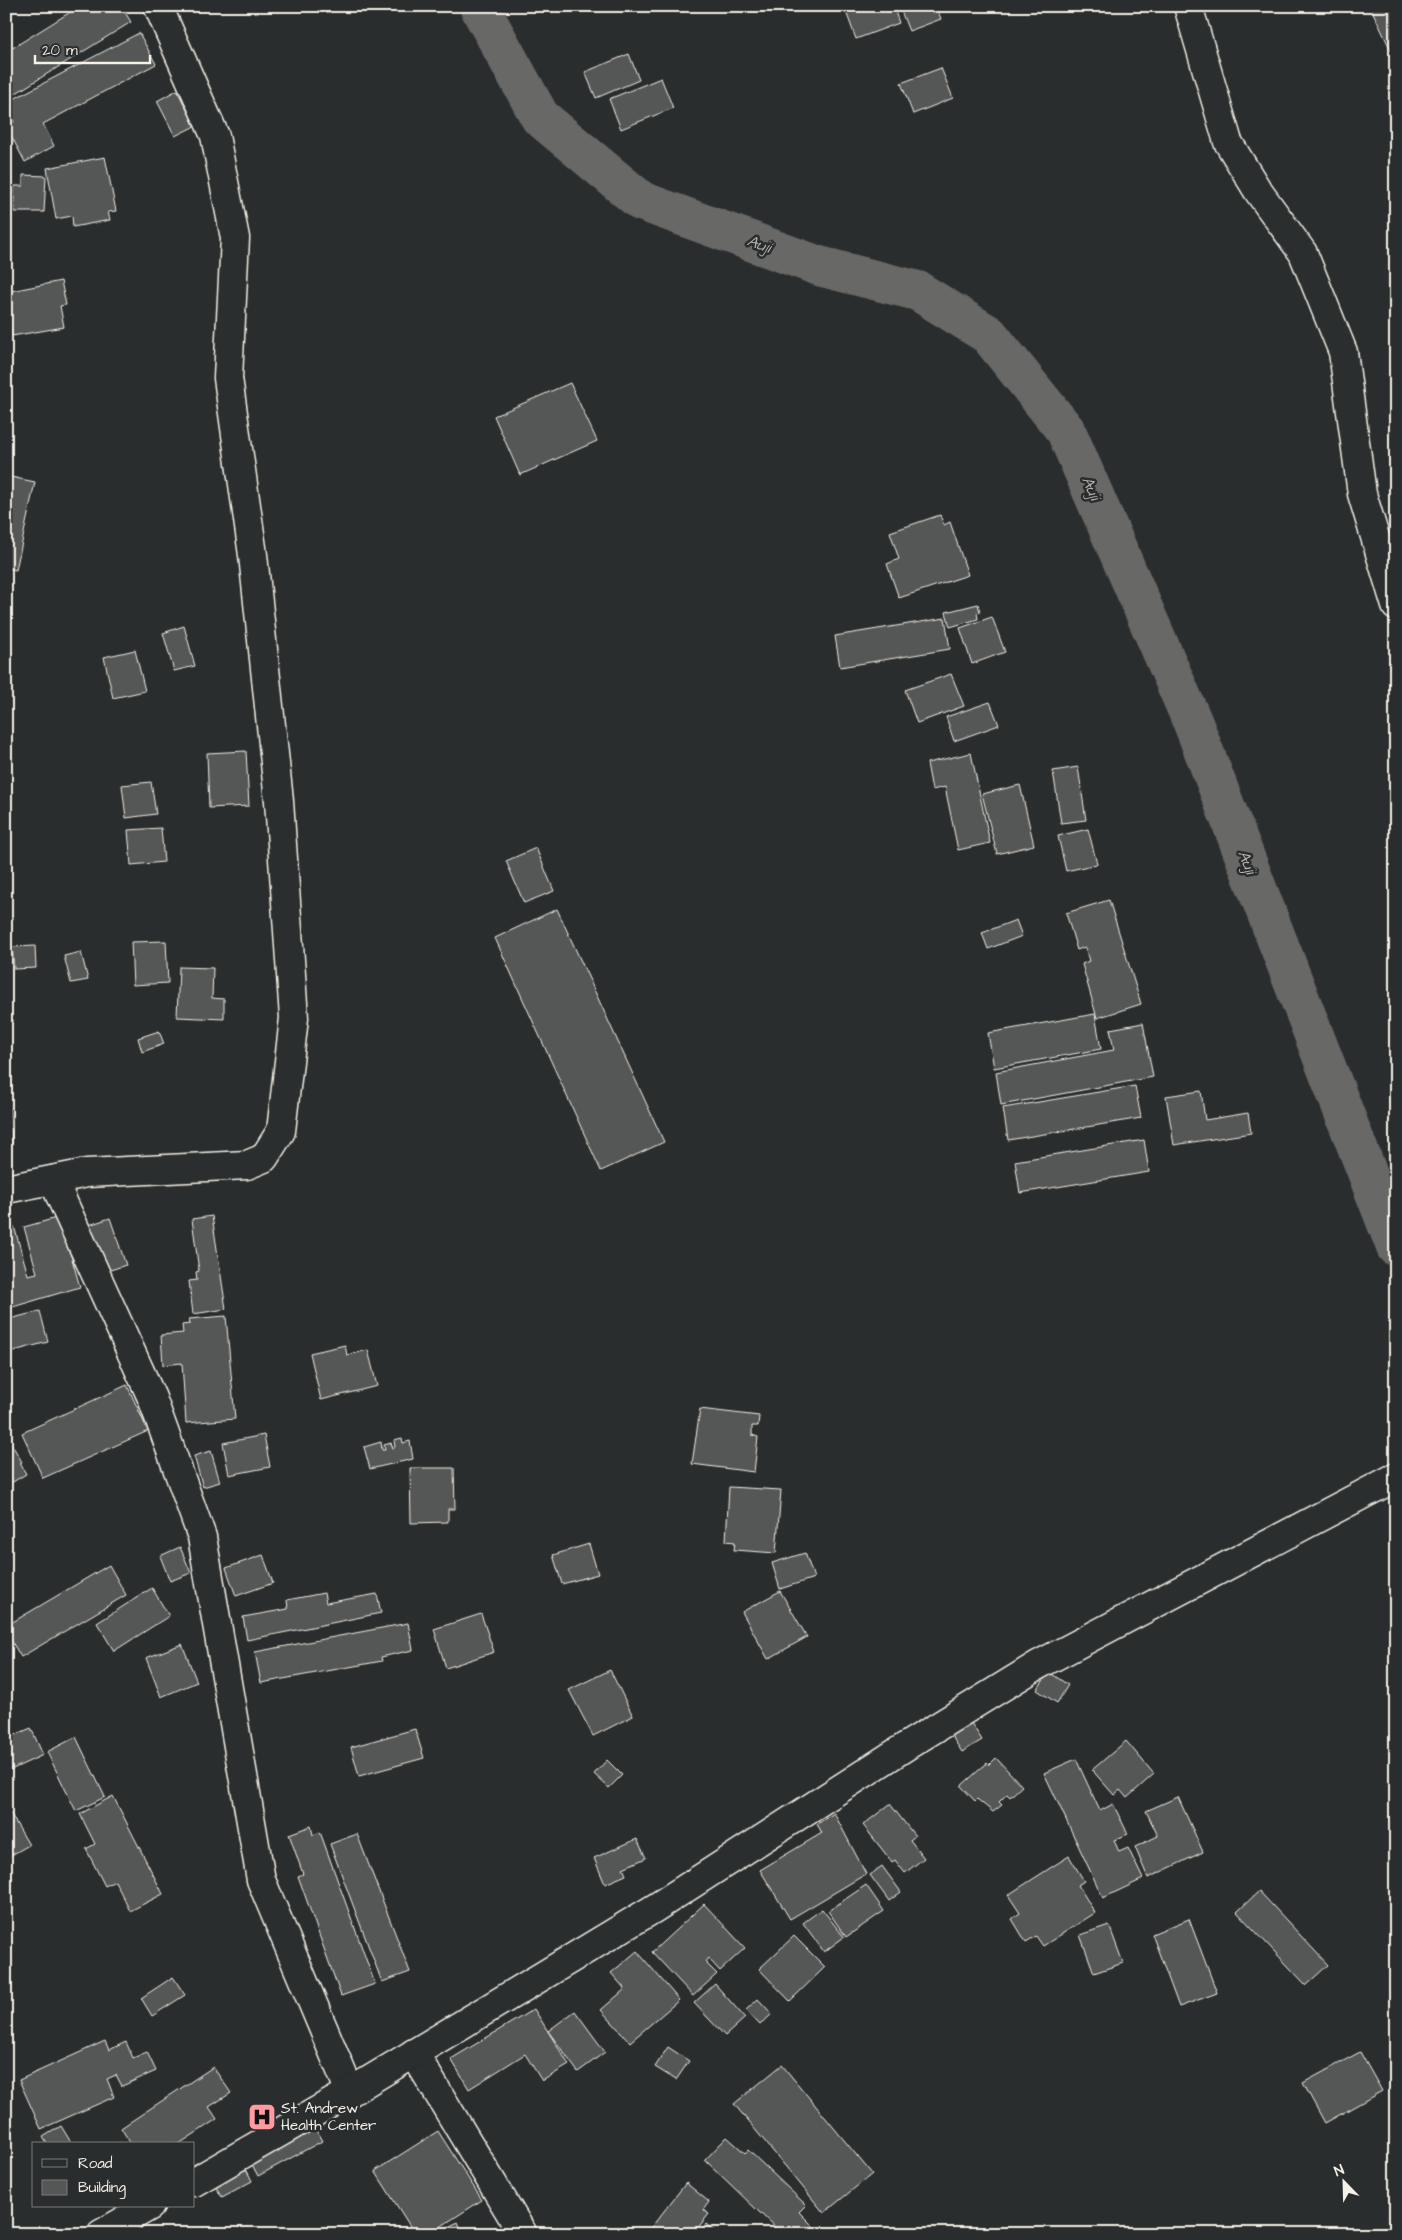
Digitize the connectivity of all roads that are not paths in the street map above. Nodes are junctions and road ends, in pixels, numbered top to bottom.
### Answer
1 (158, 6) edge
2 (1188, 6) edge
3 (1396, 606) edge
4 (53, 1180) junction
5 (6, 1189) edge
6 (1396, 1477) edge
7 (414, 2054) junction
8 (350, 2092) junction
9 (195, 2181) edge
10 (146, 2208) edge
11 (100, 2234) edge
12 (523, 2234) edge

1 - 4 street
2 - 3 street
4 - 5 street
4 - 8 street
6 - 7 street
7 - 8 street
7 - 12 street
8 - 9 street
10 - 11 street

